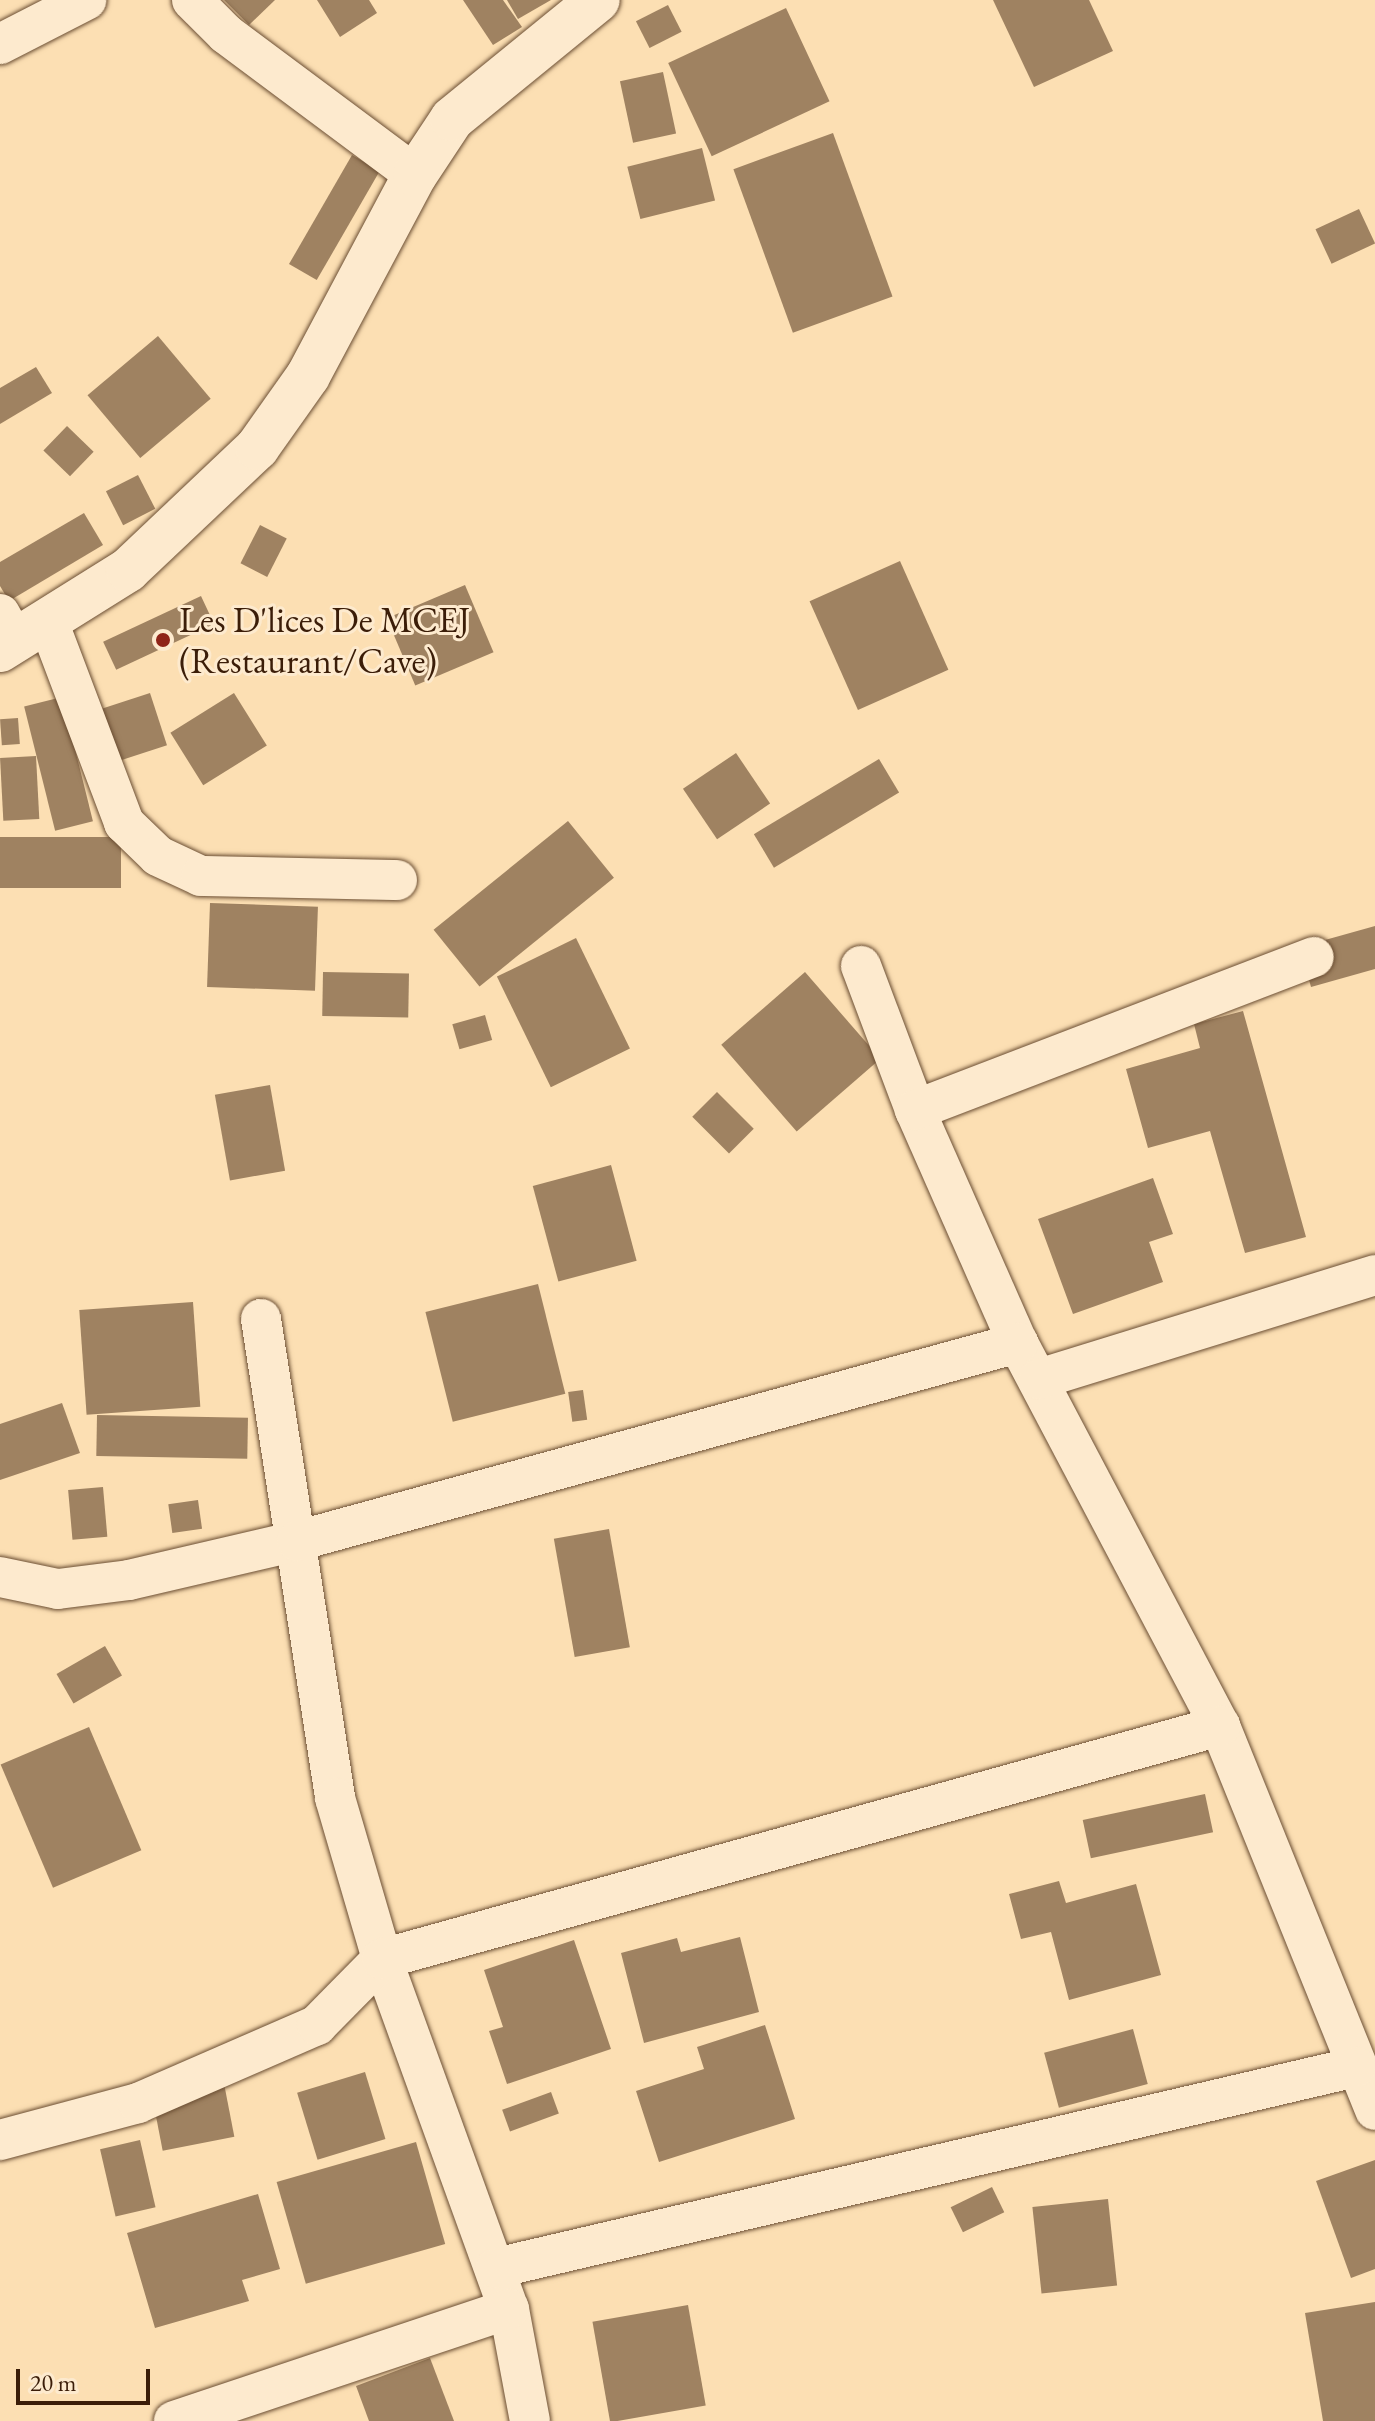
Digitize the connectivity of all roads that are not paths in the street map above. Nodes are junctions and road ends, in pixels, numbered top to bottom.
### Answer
1 (86, 0) edge
2 (192, 0) edge
3 (598, 0) edge
4 (0, 44) edge
5 (415, 175) junction
6 (16, 632) edge
7 (397, 880) dead end
8 (1314, 957) dead end
9 (861, 966) dead end
10 (915, 1110) junction
11 (1375, 1275) edge
12 (261, 1319) dead end
13 (1018, 1343) junction
14 (1039, 1379) junction
15 (297, 1541) junction
16 (0, 1577) edge
17 (1220, 1726) junction
18 (382, 1959) junction
19 (1356, 2067) junction
20 (1375, 2110) edge
21 (0, 2140) edge
22 (496, 2268) junction
23 (509, 2309) junction
24 (174, 2421) edge
25 (530, 2421) edge

1 - 4 street
2 - 5 street
3 - 5 street
5 - 6 street
6 - 7 street
8 - 10 street
9 - 10 street
10 - 13 street
11 - 14 street
12 - 15 street
13 - 14 street
13 - 15 street
14 - 17 street
15 - 16 street
15 - 18 street
17 - 18 street
17 - 19 street
18 - 21 street
18 - 22 street
19 - 20 street
19 - 22 street
22 - 23 street
23 - 24 street
23 - 25 street

